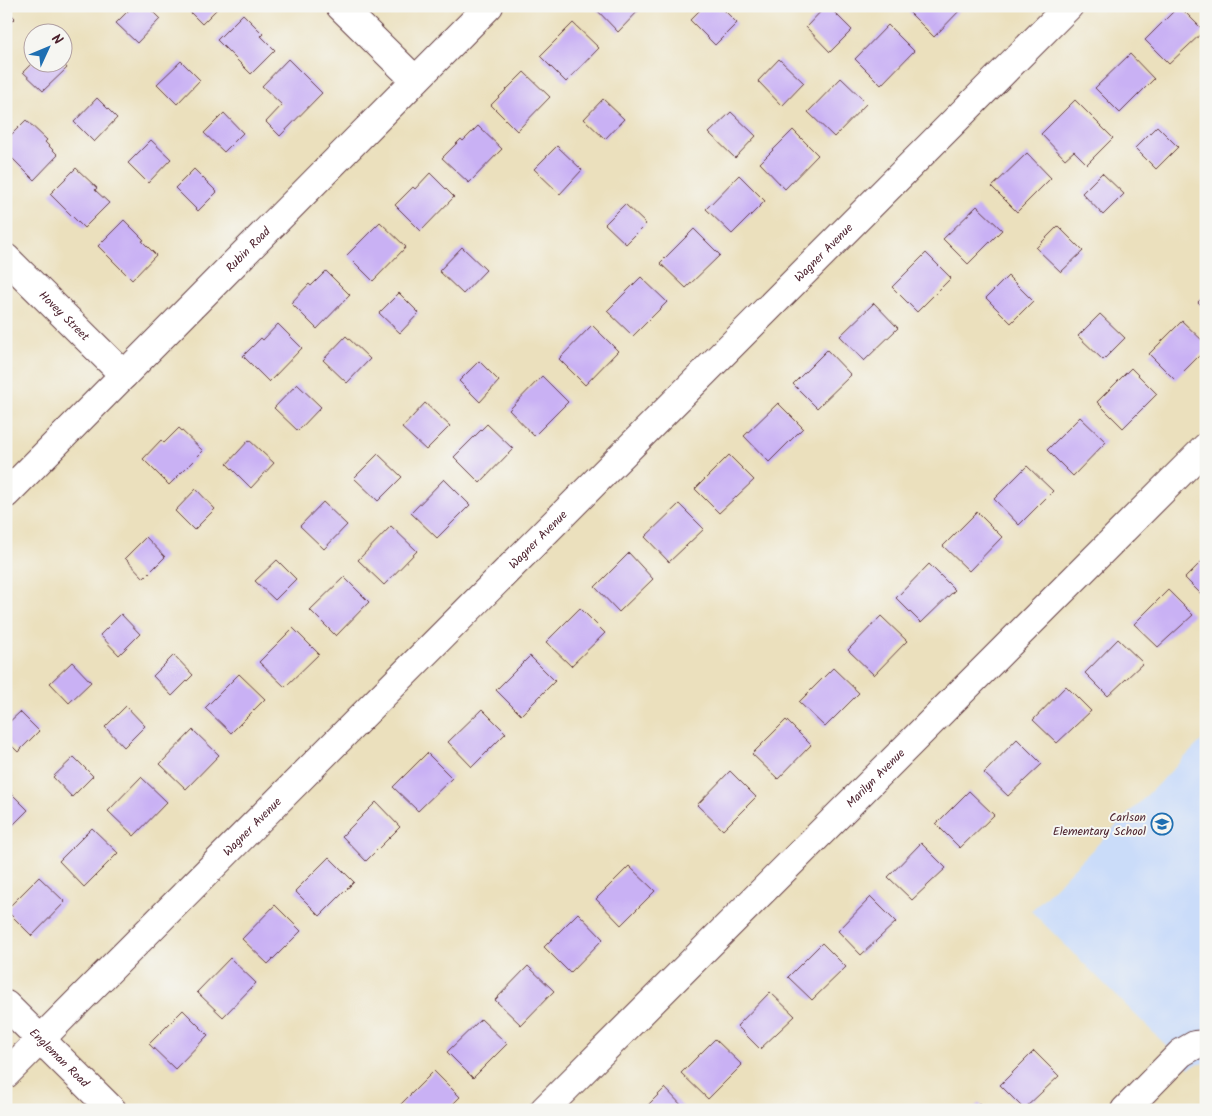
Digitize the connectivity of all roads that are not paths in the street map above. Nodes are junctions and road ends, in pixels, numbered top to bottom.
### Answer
1 (340, 6) edge
2 (489, 6) edge
3 (1069, 6) edge
4 (415, 80) junction
5 (6, 258) edge
6 (124, 375) junction
7 (1206, 447) edge
8 (6, 494) edge
9 (6, 1005) edge
10 (42, 1039) junction
11 (1193, 1049) edge
12 (6, 1074) edge
13 (112, 1110) edge
14 (544, 1110) edge
15 (1125, 1110) edge

1 - 4 street
2 - 4 street, Rubin Road
3 - 10 street, Wagner Avenue
4 - 6 street, Rubin Road
5 - 6 street, Hovey Street
6 - 8 street, Rubin Road
7 - 14 street, Marilyn Avenue
9 - 10 street, Engleman Road
10 - 12 street, Wagner Avenue
10 - 13 street, Engleman Road
11 - 15 street

